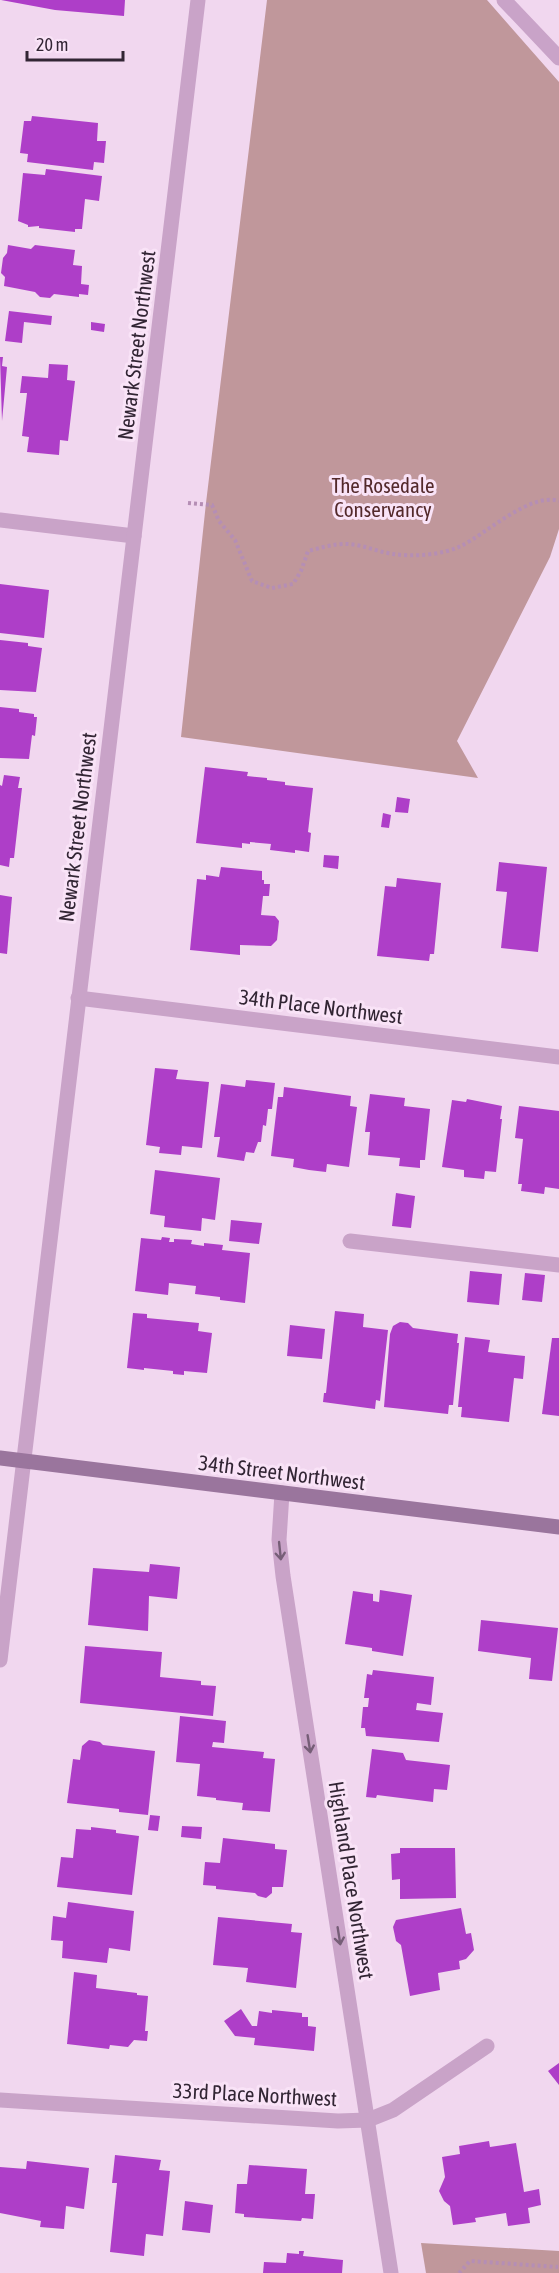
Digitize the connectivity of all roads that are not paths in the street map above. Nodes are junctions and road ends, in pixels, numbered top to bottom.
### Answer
1 (198, 0) edge
2 (504, 0) edge
3 (559, 58) edge
4 (0, 520) edge
5 (134, 536) junction
6 (78, 998) junction
7 (559, 1057) edge
8 (351, 1241) dead end
9 (559, 1265) edge
10 (0, 1458) edge
11 (25, 1461) junction
12 (282, 1493) junction
13 (559, 1527) edge
14 (0, 1660) edge
15 (487, 2046) dead end
16 (0, 2100) edge
17 (368, 2120) junction
18 (391, 2273) edge

1 - 5 street, Newark Street Northwest
2 - 3 street
4 - 5 street
5 - 6 street, Newark Street Northwest
6 - 7 street, 34th Place Northwest
6 - 11 street, Newark Street Northwest
8 - 9 street
10 - 11 main road, 34th Street Northwest
11 - 12 main road, 34th Street Northwest
11 - 14 street, Newark Street Northwest
12 - 13 main road, 34th Street Northwest
12 -> 17 street, Highland Place Northwest
15 - 17 street, 33rd Place Northwest
16 - 17 street, 33rd Place Northwest
17 - 18 street, Highland Place Northwest

